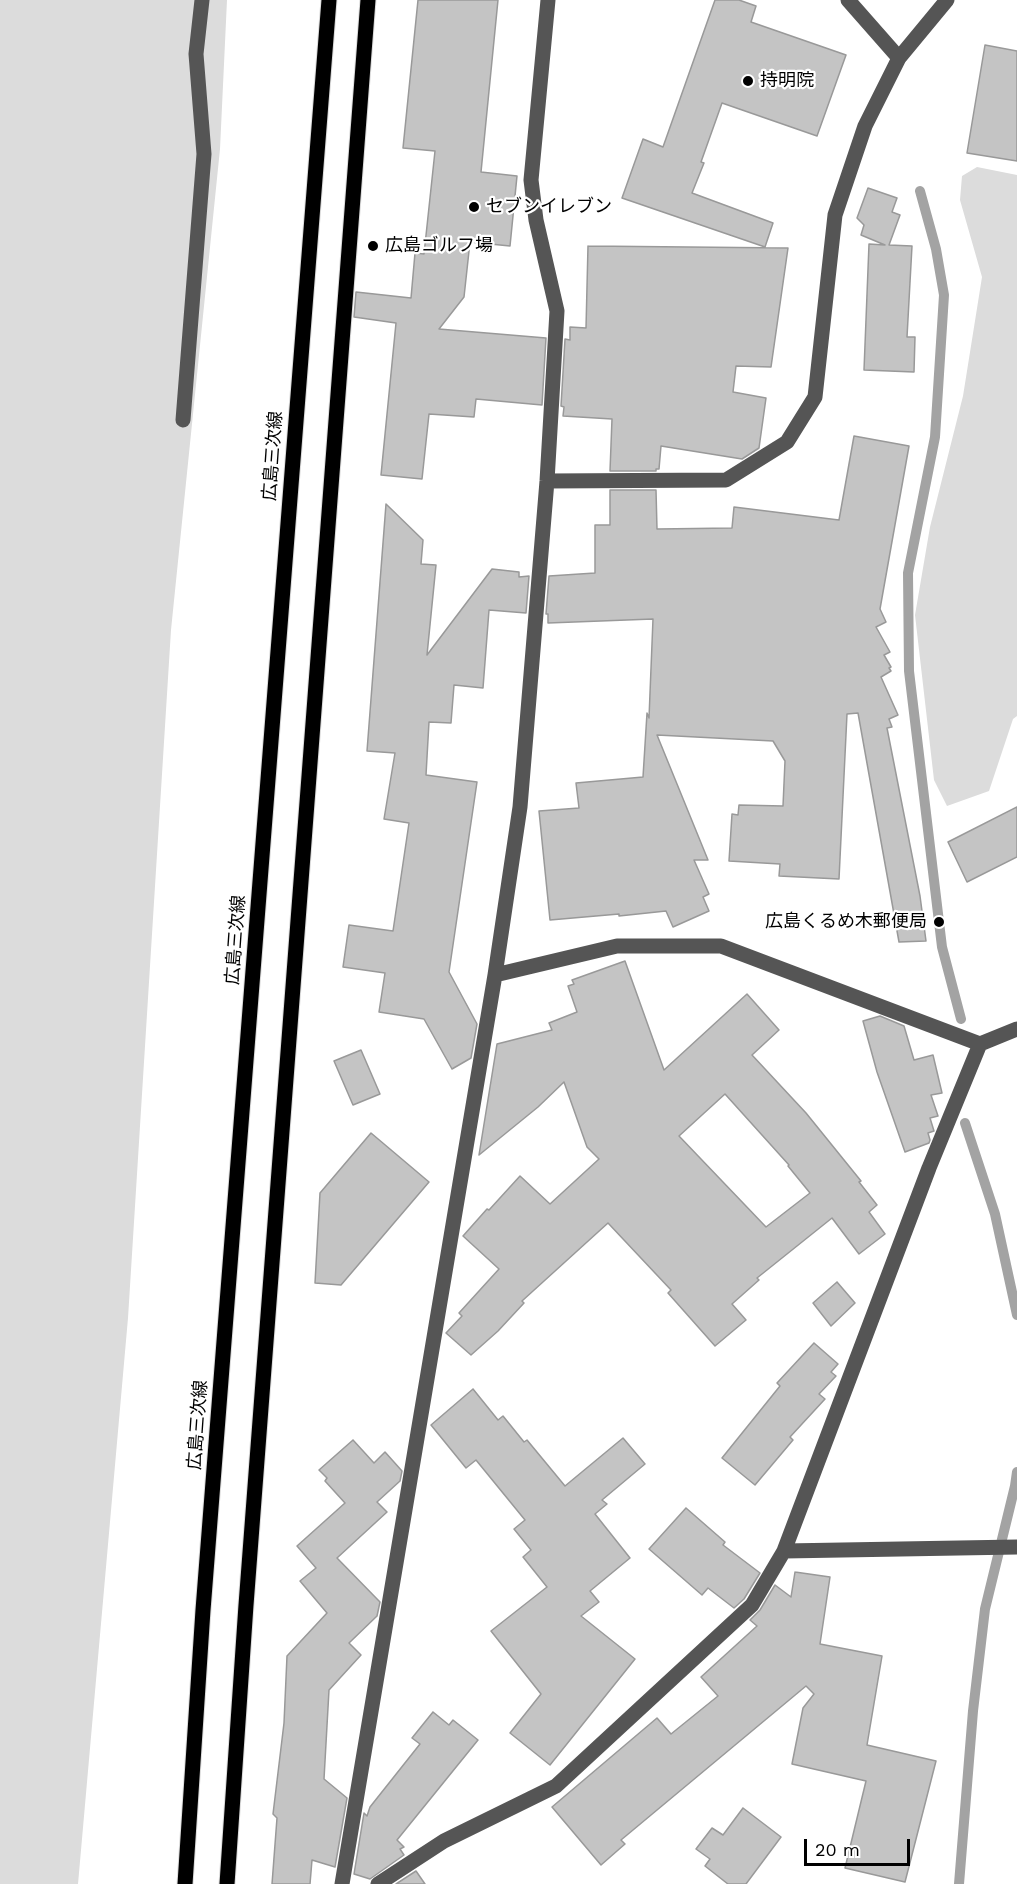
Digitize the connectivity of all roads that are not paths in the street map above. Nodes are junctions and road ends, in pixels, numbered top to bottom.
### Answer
1 (202, 0) edge
2 (329, 0) edge
3 (368, 0) edge
4 (548, 0) edge
5 (848, 0) edge
6 (947, 0) edge
7 (899, 58) junction
8 (183, 420) dead end
9 (546, 481) junction
10 (495, 975) junction
11 (1017, 1029) edge
12 (980, 1044) junction
13 (1017, 1547) edge
14 (784, 1551) junction
15 (185, 1884) edge
16 (227, 1884) edge
17 (342, 1884) edge
18 (378, 1884) edge

1 - 8 street
2 - 15 main road, 広島三次線
3 - 16 main road
4 - 9 street
5 - 7 street
6 - 7 street
7 - 9 street
9 - 10 street
10 - 12 street
10 - 17 street
11 - 12 street
12 - 14 street
13 - 14 street
14 - 18 street

